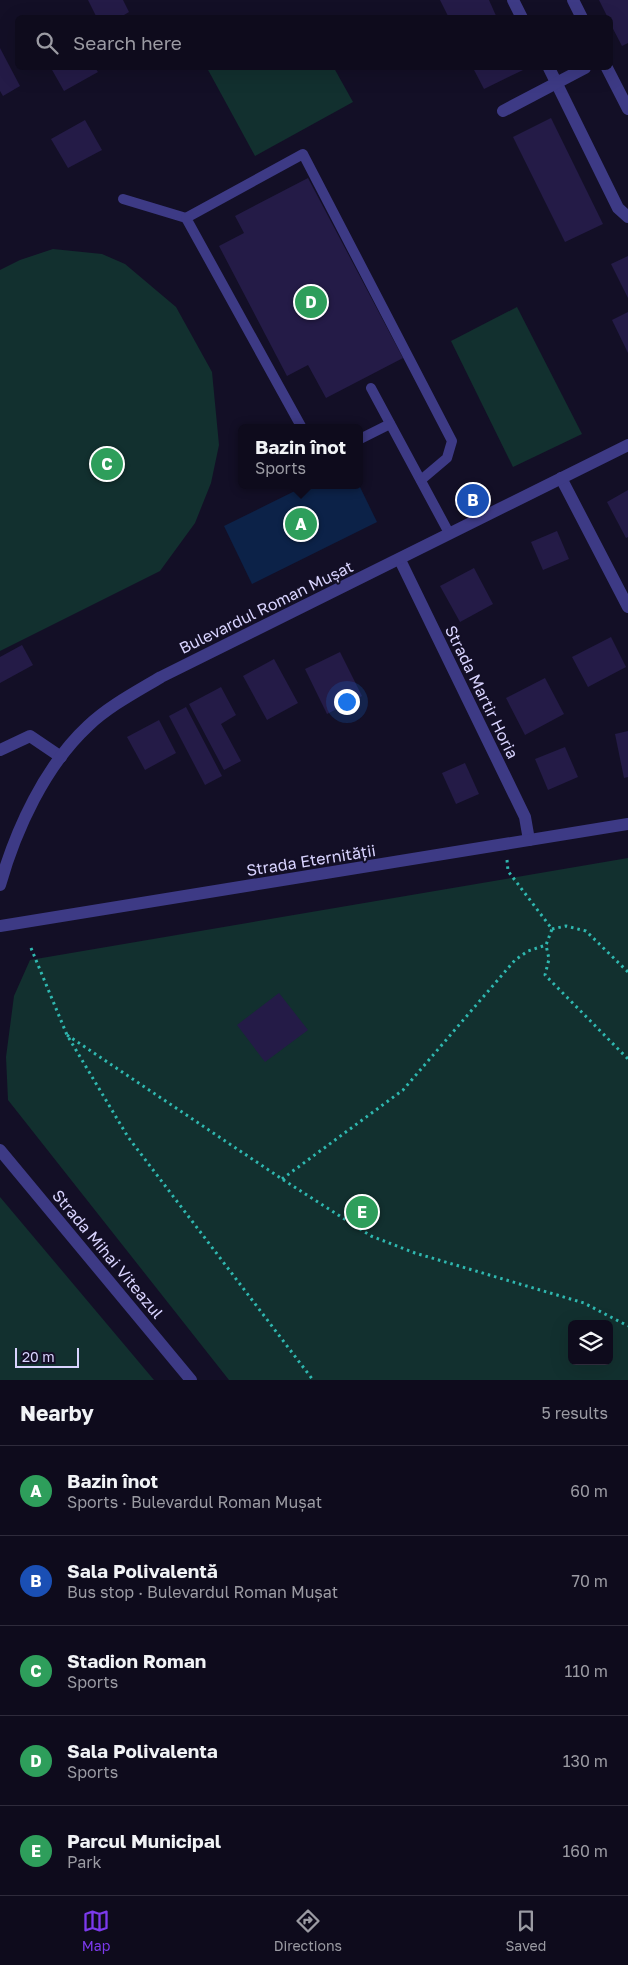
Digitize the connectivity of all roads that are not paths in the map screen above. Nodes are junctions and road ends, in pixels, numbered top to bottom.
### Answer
1 (513, 0) edge
2 (573, 0) edge
3 (520, 15) edge
4 (580, 15) edge
5 (549, 70) edge
6 (581, 70) edge
7 (608, 70) edge
8 (557, 83) junction
9 (628, 109) edge
10 (503, 112) dead end
11 (123, 199) dead end
12 (628, 217) edge
13 (186, 218) junction
14 (371, 388) dead end
15 (300, 424) edge
16 (390, 424) junction
17 (363, 438) edge
18 (628, 445) edge
19 (561, 478) junction
20 (421, 480) junction
21 (449, 533) junction
22 (400, 560) junction
23 (628, 607) edge
24 (0, 750) edge
25 (61, 757) junction
26 (628, 824) edge
27 (529, 840) junction
28 (0, 885) edge
29 (0, 926) edge
30 (0, 1150) edge
31 (191, 1380) edge

1 - 3 street
2 - 4 street
5 - 8 street
6 - 8 street
7 - 9 street
8 - 10 street
8 - 12 street
11 - 13 lane
13 - 15 lane
13 - 20 lane
14 - 16 lane
16 - 17 lane
16 - 20 lane
18 - 19 street, Bulevardul Roman Mușat
19 - 21 street, Bulevardul Roman Mușat
19 - 23 street
20 - 21 lane
21 - 22 street, Bulevardul Roman Mușat
22 - 25 street, Bulevardul Roman Mușat
22 - 27 street, Strada Martir Horia
24 - 25 street
25 - 28 street, Bulevardul Roman Mușat
26 - 27 street, Strada Eternității
27 - 29 street, Strada Eternității
30 - 31 street, Strada Mihai Viteazul

